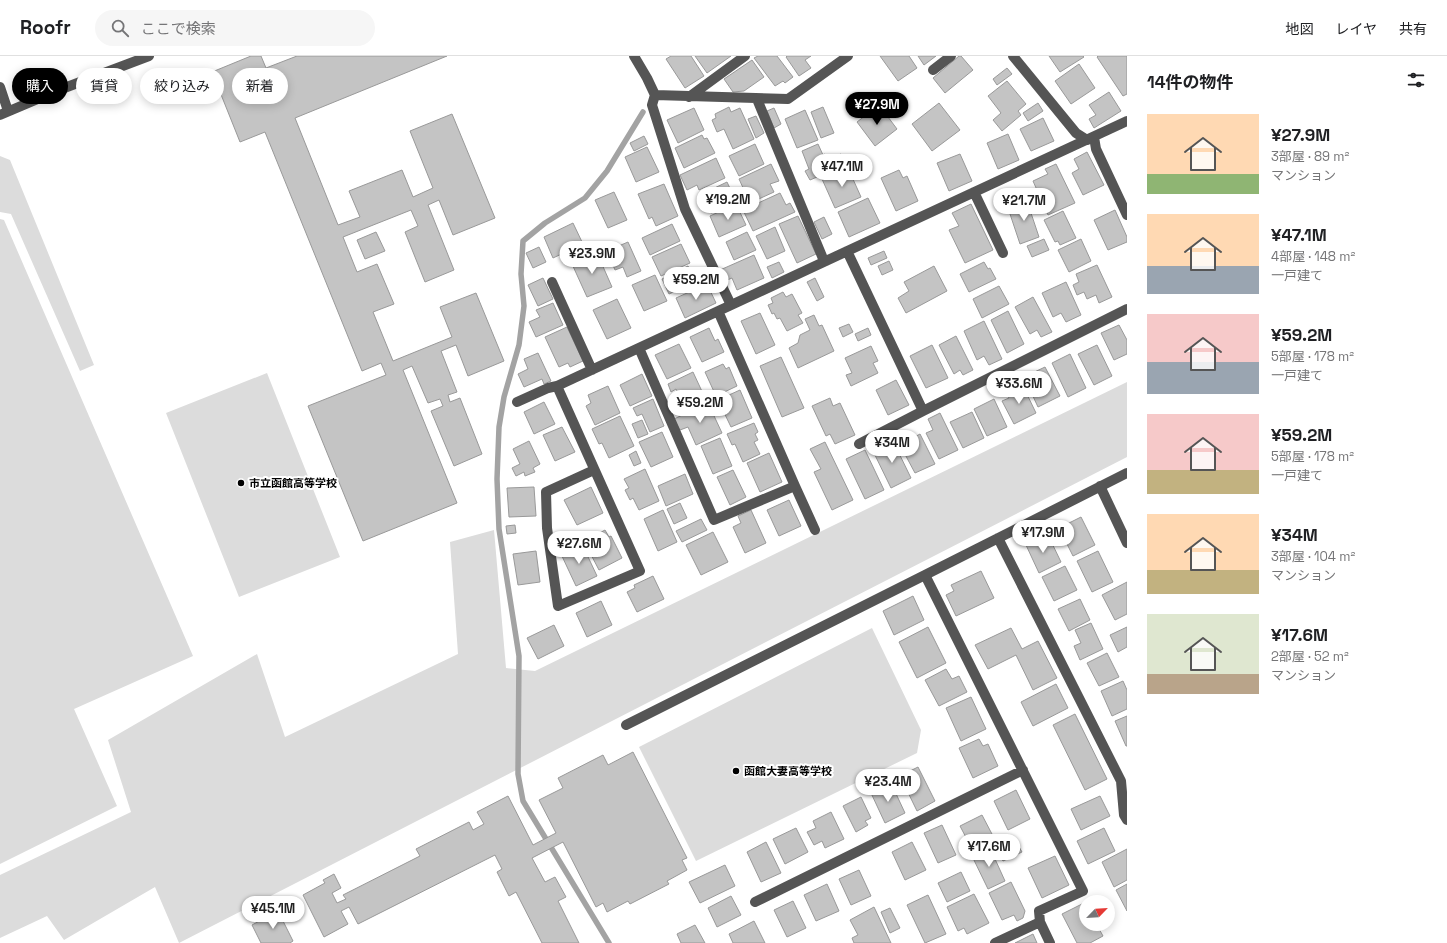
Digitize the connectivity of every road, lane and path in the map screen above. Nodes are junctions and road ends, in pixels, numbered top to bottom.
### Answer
1 (149, 56) edge
2 (634, 56) edge
3 (745, 56) edge
4 (848, 56) edge
5 (951, 56) edge
6 (1013, 56) edge
7 (933, 70) dead end
8 (0, 87) edge
9 (655, 96) junction
10 (689, 97) junction
11 (757, 99) junction
12 (4, 113) edge
13 (1127, 121) edge
14 (1091, 138) junction
15 (974, 192) junction
16 (1127, 215) edge
17 (847, 251) junction
18 (1003, 253) dead end
19 (824, 261) junction
20 (552, 282) dead end
21 (731, 305) junction
22 (1127, 309) edge
23 (718, 311) junction
24 (639, 348) junction
25 (592, 370) junction
26 (557, 386) junction
27 (517, 402) dead end
28 (923, 411) junction
29 (859, 444) dead end
30 (594, 470) junction
31 (1127, 473) edge
32 (795, 486) junction
33 (1100, 486) junction
34 (815, 530) dead end
35 (998, 538) junction
36 (1127, 543) edge
37 (925, 575) junction
38 (626, 725) dead end
39 (1023, 770) junction
40 (1127, 820) edge
41 (755, 902) dead end
42 (1040, 922) junction
43 (995, 943) edge
44 (1050, 943) edge

1 - 12 street
2 - 9 street
3 - 10 street
4 - 11 street
5 - 7 street
6 - 14 street
8 - 12 street
9 - 10 street
9 - 21 street
10 - 11 street
11 - 19 street
13 - 14 street
14 - 15 street
14 - 16 street
15 - 17 street
15 - 18 street
17 - 19 street
17 - 28 street
19 - 21 street
20 - 25 street
21 - 23 street
22 - 28 street
23 - 24 street
23 - 32 street
24 - 25 street
24 - 32 street
25 - 26 street
26 - 27 street
26 - 30 street
28 - 29 street
30 - 30 street
31 - 33 street
32 - 34 street
33 - 35 street
33 - 36 street
35 - 37 street
35 - 40 street
37 - 38 street
37 - 39 street
39 - 41 street
39 - 42 street
42 - 43 street
42 - 44 street

